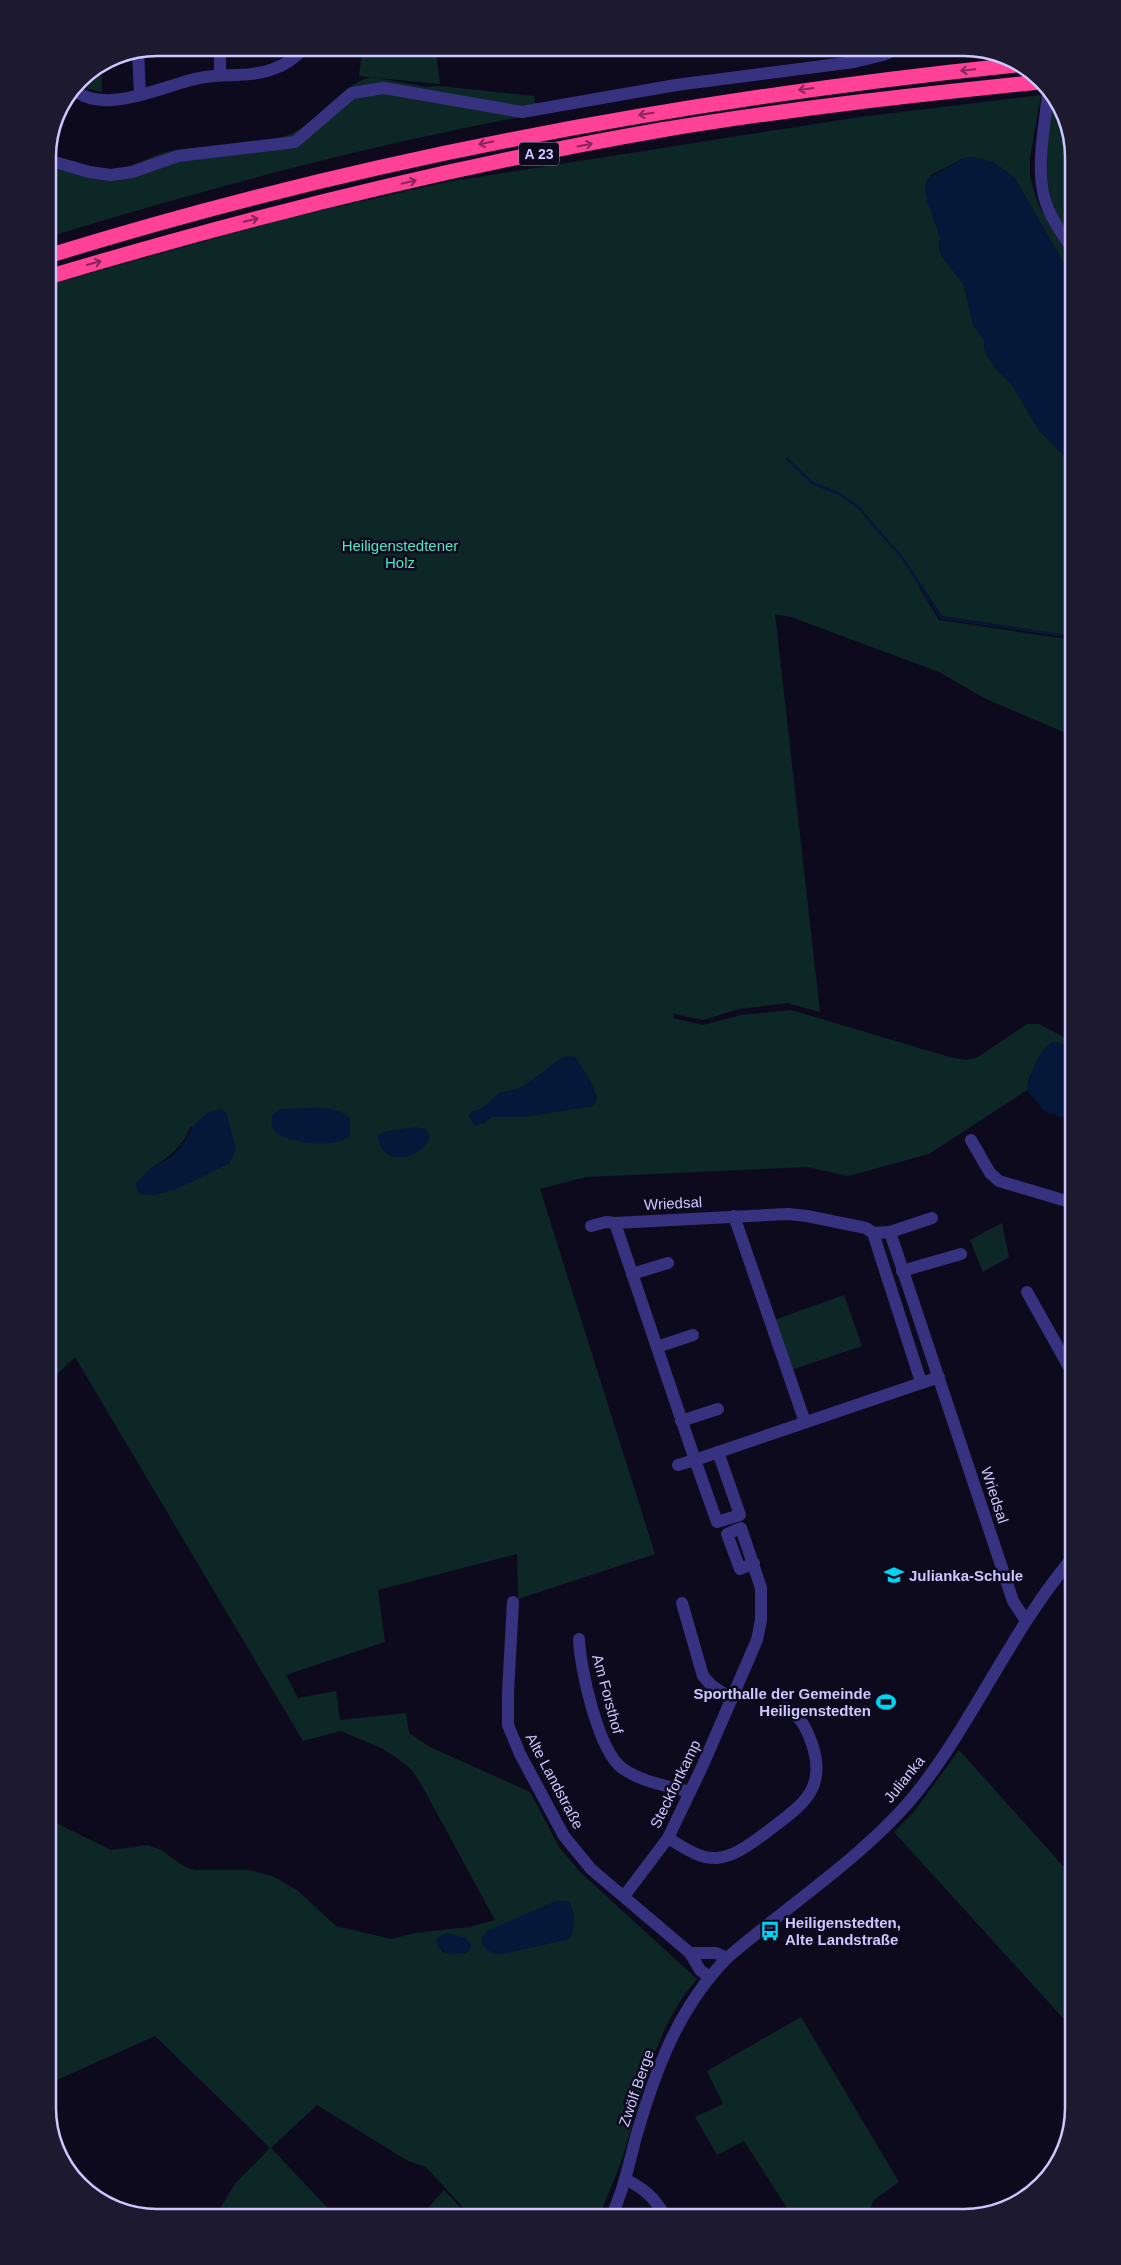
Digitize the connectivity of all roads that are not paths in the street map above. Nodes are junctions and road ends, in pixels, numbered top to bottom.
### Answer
1 (220, 56) edge
2 (296, 56) edge
3 (879, 56) edge
4 (138, 58) edge
5 (1006, 66) edge
6 (220, 75) junction
7 (1032, 83) edge
8 (79, 93) edge
9 (140, 95) junction
10 (1047, 101) edge
11 (56, 162) edge
12 (1065, 237) edge
13 (56, 254) edge
14 (56, 275) edge
15 (971, 1140) dead end
16 (1065, 1200) edge
17 (734, 1216) junction
18 (932, 1218) dead end
19 (615, 1223) junction
20 (591, 1226) dead end
21 (890, 1232) junction
22 (874, 1233) junction
23 (962, 1254) dead end
24 (668, 1263) dead end
25 (902, 1271) junction
26 (632, 1274) junction
27 (1027, 1292) dead end
28 (693, 1335) dead end
29 (656, 1347) junction
30 (1065, 1358) edge
31 (940, 1377) junction
32 (921, 1382) junction
33 (718, 1408) dead end
34 (681, 1421) junction
35 (805, 1422) junction
36 (718, 1452) junction
37 (695, 1460) junction
38 (678, 1465) dead end
39 (754, 1564) dead end
40 (1065, 1568) edge
41 (512, 1602) dead end
42 (682, 1603) dead end
43 (1026, 1621) junction
44 (579, 1639) dead end
45 (732, 1700) junction
46 (786, 1708) dead end
47 (690, 1792) junction
48 (668, 1838) junction
49 (624, 1895) junction
50 (690, 1952) junction
51 (727, 1958) junction
52 (709, 1977) junction
53 (625, 2178) junction
54 (614, 2209) edge
55 (660, 2209) edge

1 - 6 street
2 - 6 street
3 - 11 street
4 - 9 street
5 -> 13 highway, A 23
6 - 9 street
14 -> 7 highway, A 23
8 - 9 street
10 - 12 street
15 - 16 street
17 - 19 street, Wriedsal
17 - 22 street, Wriedsal
17 - 35 street
18 - 21 street, Wriedsal
19 - 20 street, Wriedsal
19 - 26 street
21 - 22 street, Wriedsal
21 - 25 street, Wriedsal
22 - 32 street
23 - 25 street
24 - 26 street
25 - 31 street, Wriedsal
26 - 29 street
27 - 30 street
28 - 29 street
29 - 34 street
31 - 32 street
31 - 43 street, Wriedsal
32 - 35 street
33 - 34 street
34 - 37 street
35 - 36 street
36 - 37 street
36 - 37 street
37 - 38 street
39 - 45 street, Steckfortkamp
40 - 43 street, Julianka
41 - 49 street, Alte Landstraße
42 - 45 street
43 - 51 street, Julianka
44 - 47 street, Am Forsthof
45 - 47 street, Steckfortkamp
46 - 48 street
47 - 48 street, Steckfortkamp
48 - 49 street, Steckfortkamp
49 - 50 street, Alte Landstraße
50 - 51 street
50 - 52 street, Alte Landstraße
51 - 52 street, Julianka
52 - 53 street, Zwölf Berge
53 - 54 street, Zwölf Berge
53 - 55 street

